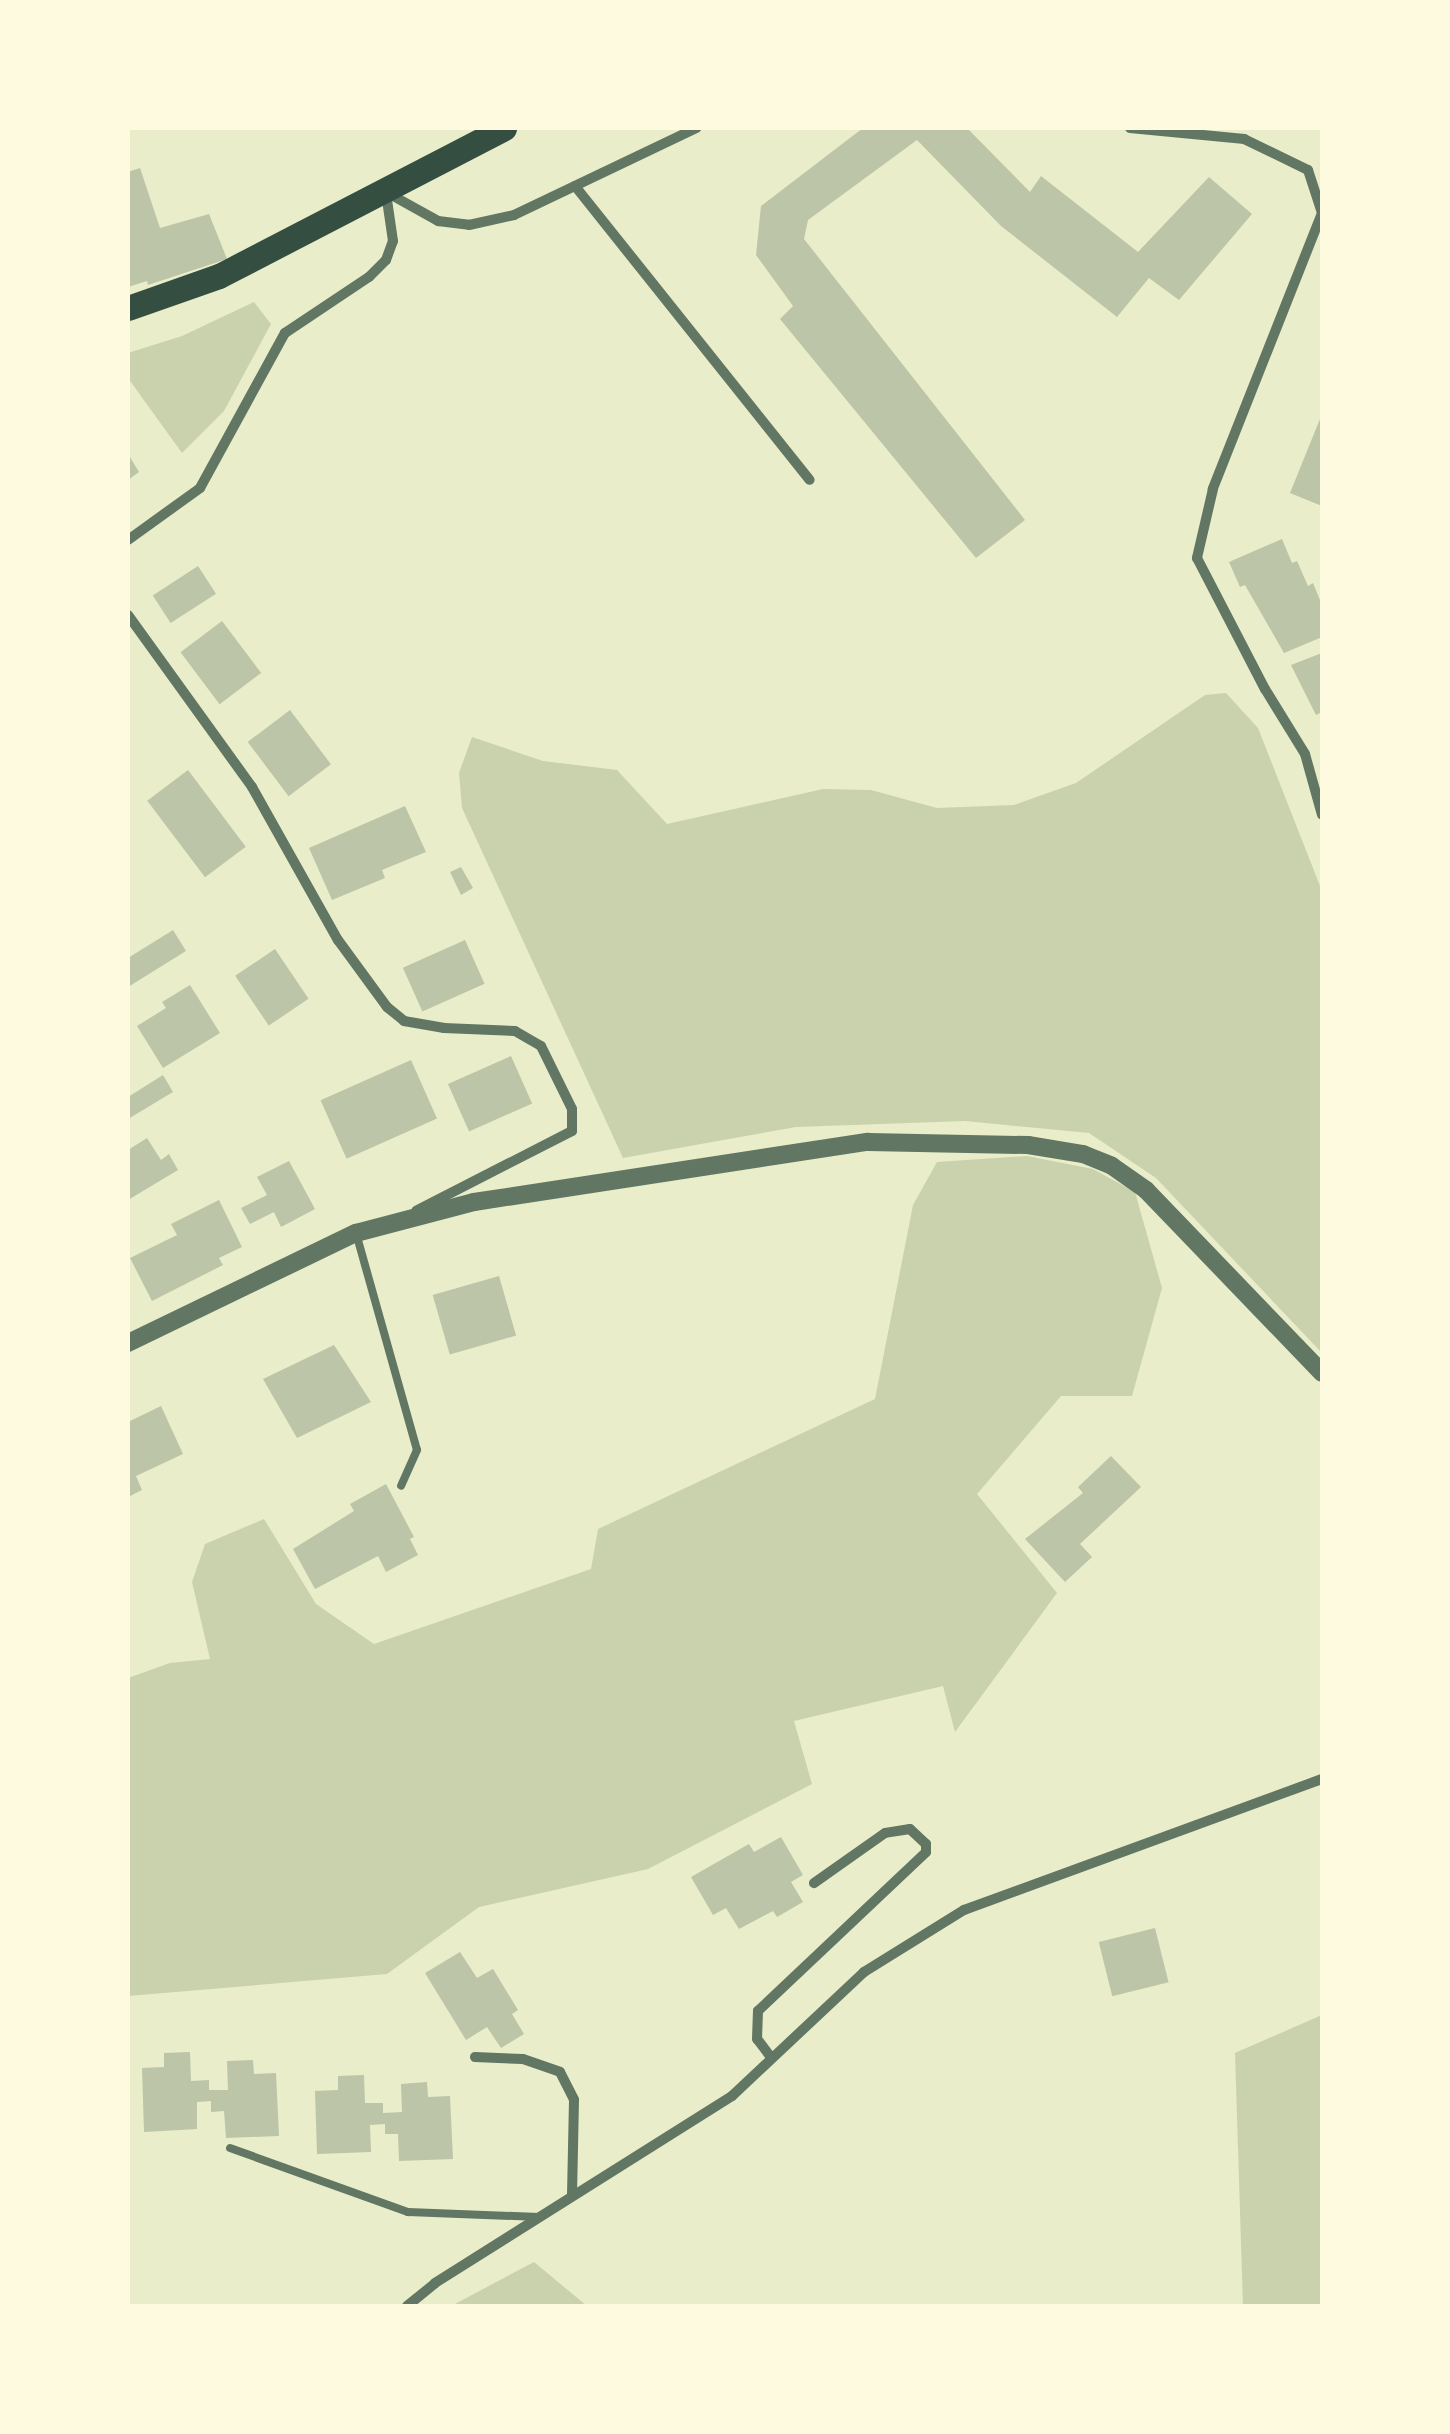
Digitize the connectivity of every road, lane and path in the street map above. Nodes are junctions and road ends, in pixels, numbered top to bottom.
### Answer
1 (504, 128) edge
2 (696, 128) edge
3 (1130, 128) edge
4 (575, 186) junction
5 (386, 192) junction
6 (1322, 213) edge
7 (128, 308) edge
8 (810, 480) dead end
9 (128, 540) edge
10 (128, 615) edge
11 (1322, 816) edge
12 (401, 1219) junction
13 (356, 1234) junction
14 (128, 1343) edge
15 (1322, 1373) edge
16 (401, 1486) dead end
17 (1322, 1779) edge
18 (814, 1883) dead end
19 (475, 2056) dead end
20 (770, 2056) junction
21 (230, 2148) dead end
22 (572, 2196) junction
23 (539, 2217) junction
24 (408, 2306) edge

1 - 5 main road
2 - 4 street
3 - 6 street
4 - 5 street
4 - 8 street
5 - 7 main road
5 - 9 street
6 - 11 street
10 - 12 street
12 - 13 street
12 - 15 street
13 - 14 street
13 - 16 lane
17 - 20 street
18 - 20 street
19 - 22 street
20 - 22 street
21 - 23 lane
22 - 23 street
23 - 24 street

